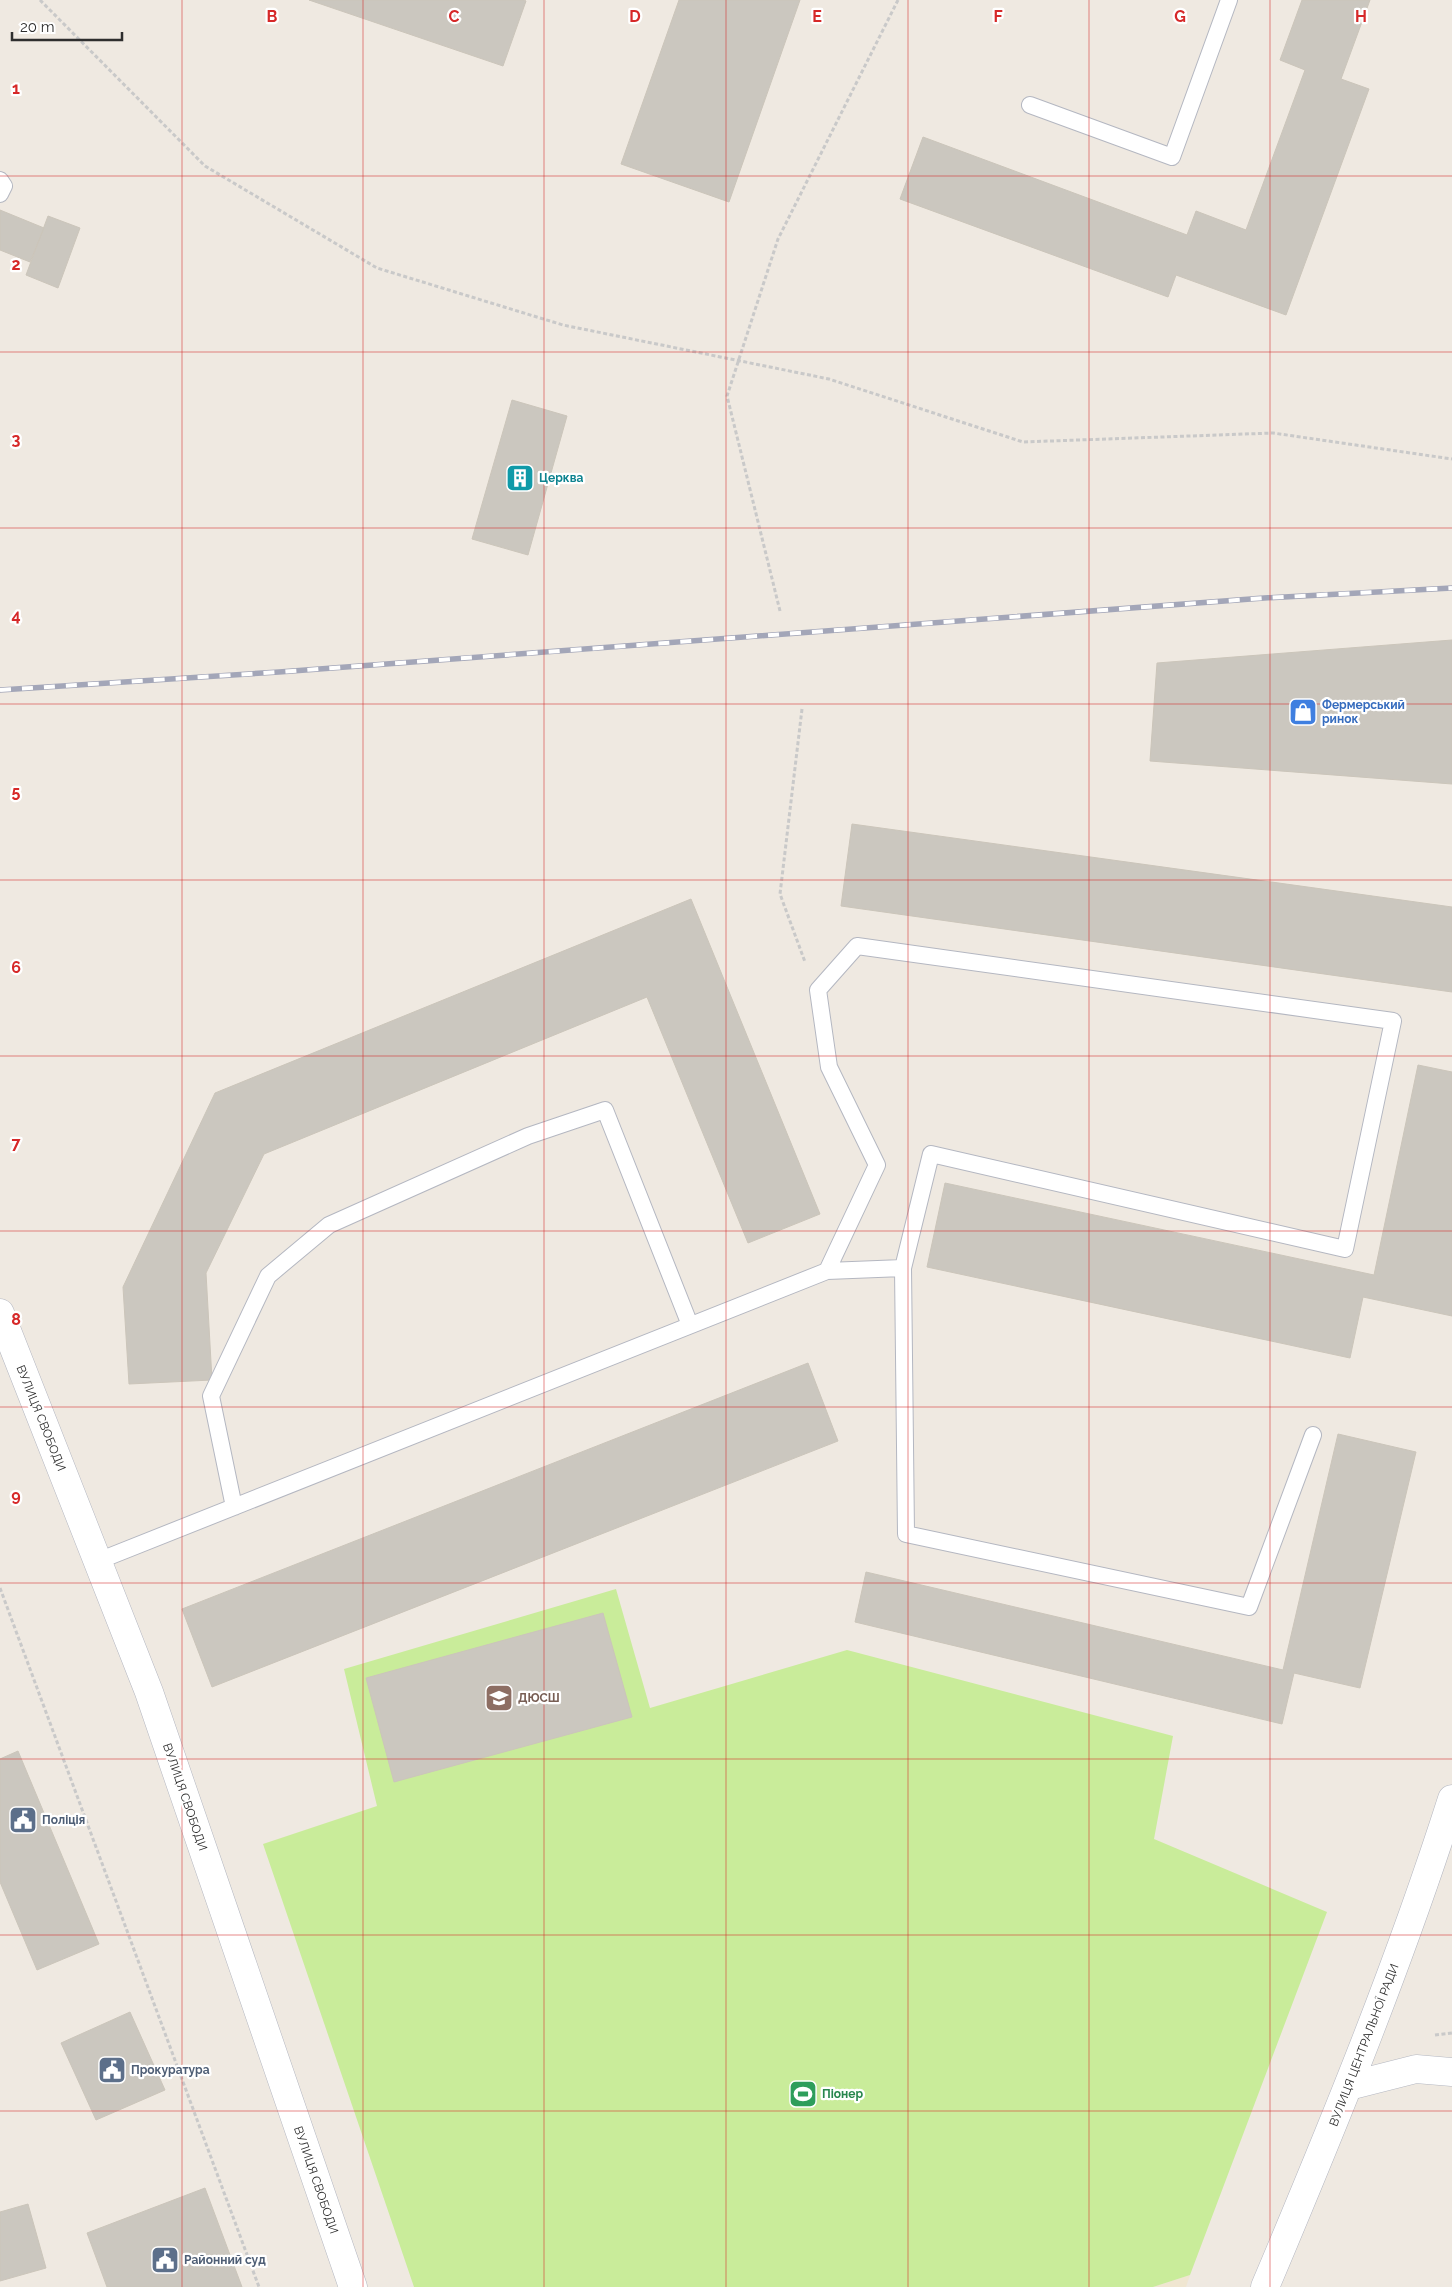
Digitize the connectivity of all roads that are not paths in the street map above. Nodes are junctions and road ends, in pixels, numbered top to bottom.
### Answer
1 (1229, 0) edge
2 (1030, 105) dead end
3 (0, 180) edge
4 (0, 194) edge
5 (903, 1268) junction
6 (827, 1271) junction
7 (690, 1325) junction
8 (3, 1326) edge
9 (1313, 1435) dead end
10 (234, 1507) junction
11 (98, 1561) junction
12 (1452, 1799) edge
13 (1452, 2072) edge
14 (1350, 2086) junction
15 (353, 2287) edge
16 (1265, 2287) edge

1 - 2 lane
3 - 4 lane
5 - 6 lane
5 - 6 lane
5 - 9 lane
6 - 7 lane
7 - 10 lane
7 - 10 lane
8 - 11 main road, ВУЛИЦЯ СВОБОДИ
10 - 11 lane
11 - 15 main road, ВУЛИЦЯ СВОБОДИ
12 - 14 main road, ВУЛИЦЯ ЦЕНТРАЛЬНОЇ РАДИ
13 - 14 main road
14 - 16 main road, ВУЛИЦЯ ЦЕНТРАЛЬНОЇ РАДИ

